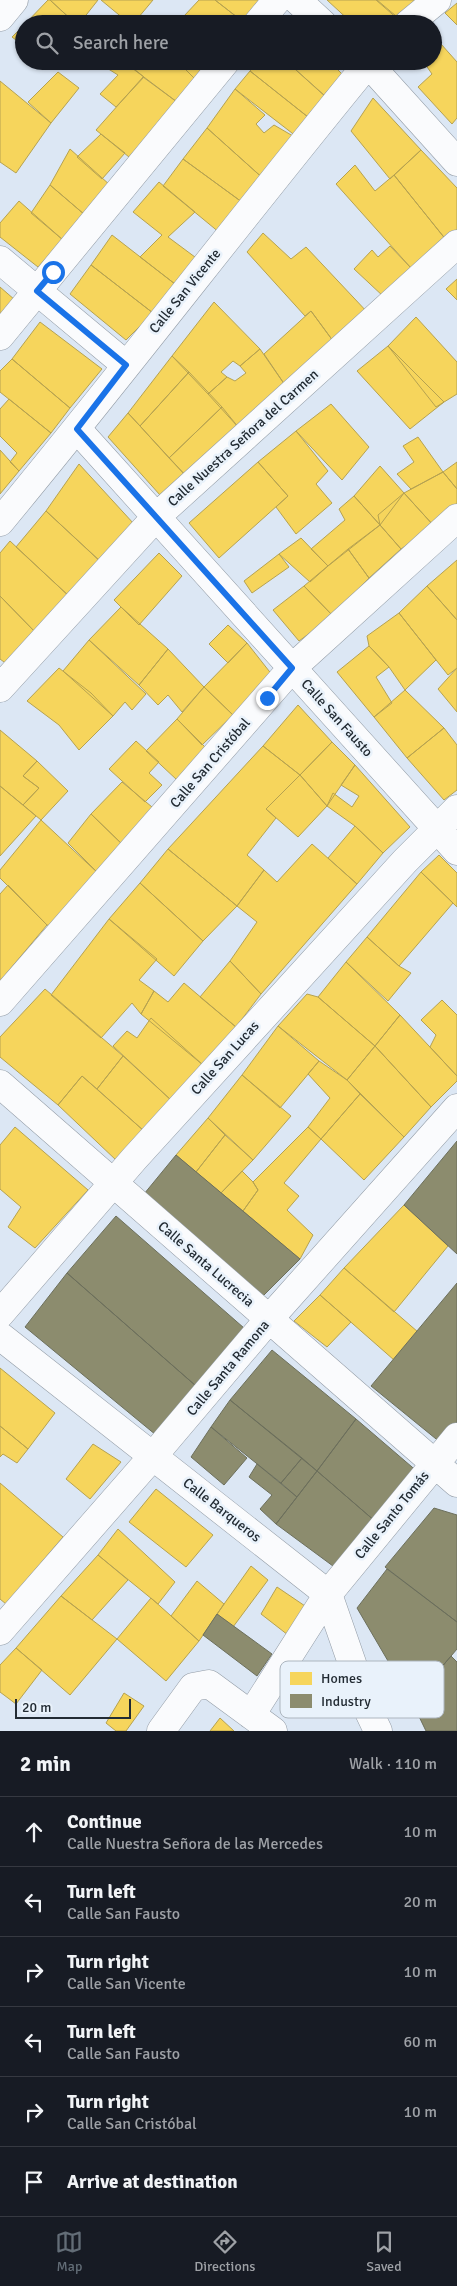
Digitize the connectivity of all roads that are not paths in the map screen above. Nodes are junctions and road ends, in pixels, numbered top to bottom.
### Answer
1 (14, 0) edge
2 (277, 0) edge
3 (297, 0) edge
4 (437, 0) edge
5 (264, 15) edge
6 (314, 15) edge
7 (419, 15) edge
8 (0, 17) edge
9 (219, 70) edge
10 (362, 70) edge
11 (375, 70) edge
12 (457, 162) edge
13 (457, 244) edge
14 (0, 260) edge
15 (37, 291) junction
16 (0, 336) edge
17 (126, 365) junction
18 (77, 429) junction
19 (156, 517) junction
20 (457, 518) edge
21 (0, 522) edge
22 (292, 668) junction
23 (0, 688) edge
24 (457, 809) edge
25 (436, 828) junction
26 (457, 851) edge
27 (0, 1002) edge
28 (0, 1084) edge
29 (457, 1108) edge
30 (113, 1183) junction
31 (0, 1314) edge
32 (269, 1319) junction
33 (0, 1336) edge
34 (457, 1437) edge
35 (153, 1456) junction
36 (435, 1464) junction
37 (457, 1483) edge
38 (328, 1594) junction
39 (0, 1631) edge
40 (294, 1661) edge
41 (351, 1661) edge
42 (280, 1688) edge
43 (372, 1718) edge
44 (262, 1723) edge
45 (160, 1731) edge
46 (378, 1731) edge

1 - 8 street
2 - 5 street
3 - 6 street
4 - 7 street
9 - 15 street
10 - 17 street, Calle San Vicente
11 - 12 street
13 - 19 street, Calle Nuestra Señora del Carmen
14 - 15 street
15 - 16 street
15 - 17 street
17 - 18 street, Calle San Vicente
18 - 19 street, Calle San Fausto
18 - 21 street, Calle San Vicente
19 - 22 street, Calle San Fausto
19 - 23 street, Calle Nuestra Señora del Carmen
20 - 22 street, Calle San Cristóbal
22 - 25 street, Calle San Fausto
22 - 27 street, Calle San Cristóbal
24 - 25 street, Calle San Lucas
25 - 26 street, Calle San Fausto
25 - 30 street, Calle San Lucas
28 - 30 street, Calle Santa Lucrecia
29 - 32 street, Calle Santa Ramona
30 - 31 street, Calle San Lucas
30 - 32 street, Calle Santa Lucrecia
32 - 35 street, Calle Santa Ramona
32 - 36 street, Calle Santa Lucrecia
33 - 35 street, Calle Barqueros
34 - 36 street, Calle Santo Tomás
35 - 38 street, Calle Barqueros
35 - 39 street, Calle Santa Ramona
36 - 37 street, Calle Santa Lucrecia
36 - 38 street, Calle Santo Tomás
38 - 40 street, Calle Santo Tomás
38 - 41 street
42 - 44 street, Calle Santo Tomás
43 - 46 street
44 - 45 street

